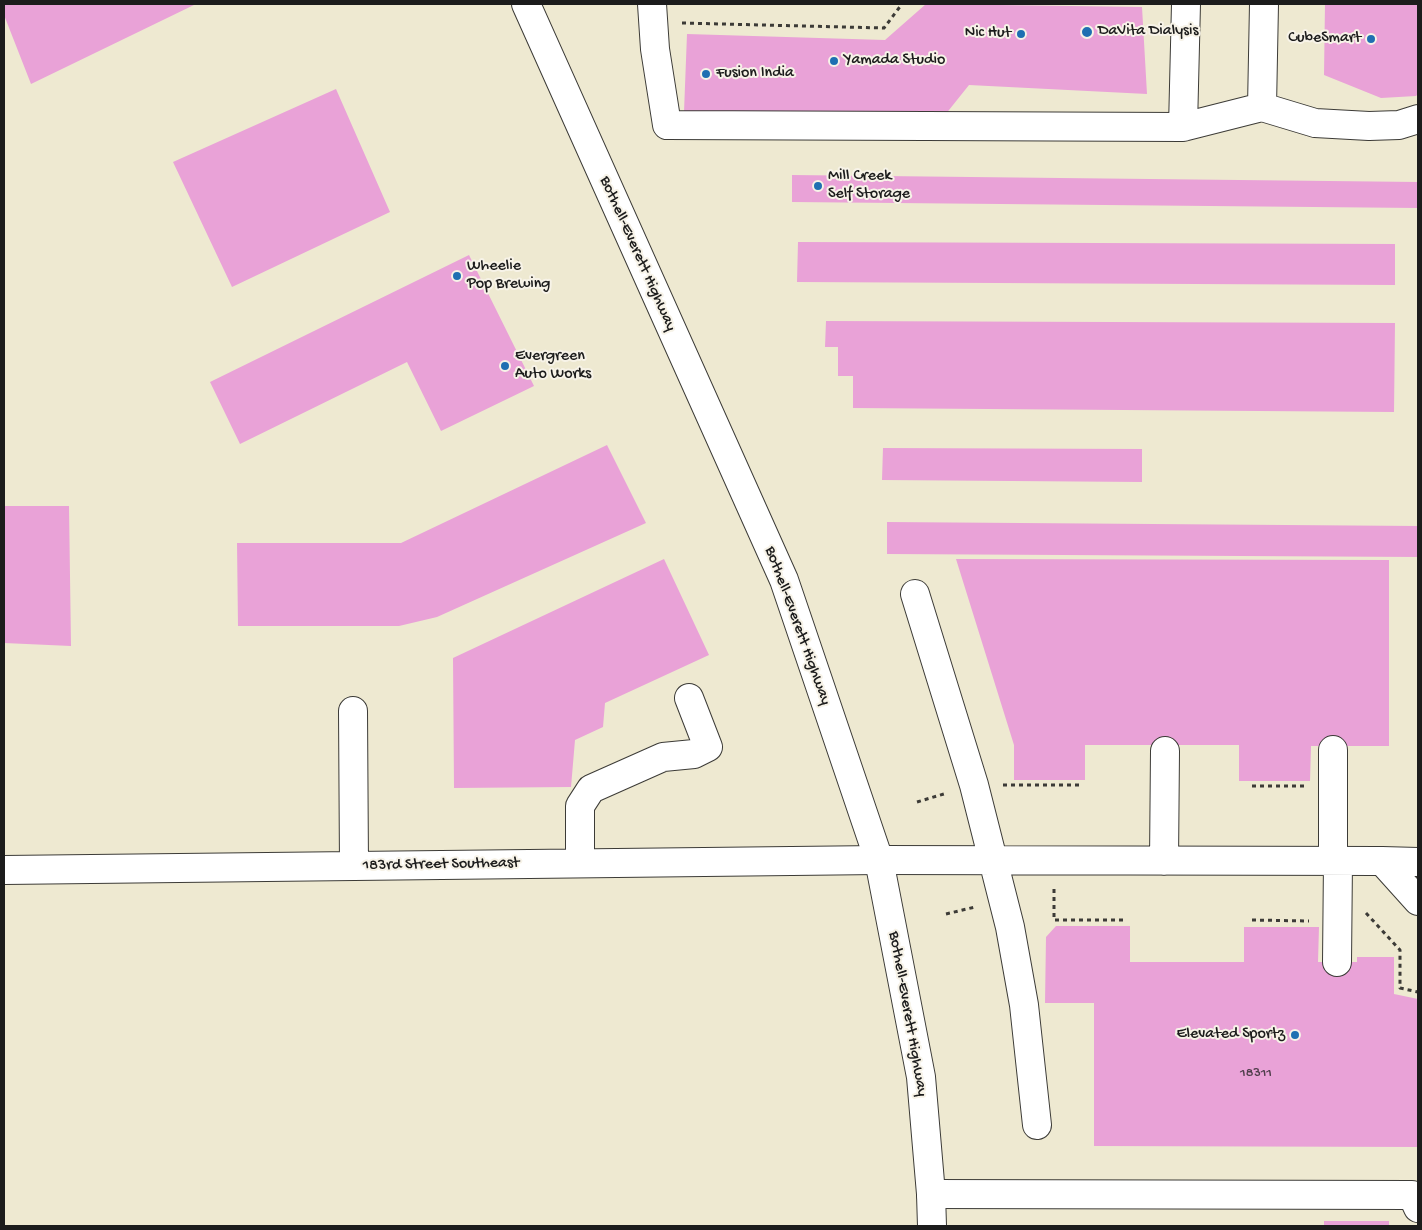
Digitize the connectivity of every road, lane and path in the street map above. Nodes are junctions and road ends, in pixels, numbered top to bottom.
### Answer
1 (526, 4) edge
2 (652, 4) edge
3 (902, 4) edge
4 (1186, 4) edge
5 (1264, 4) edge
6 (679, 23) dead end
7 (1262, 107) junction
8 (1418, 119) edge
9 (1183, 127) junction
10 (914, 594) dead end
11 (690, 698) dead end
12 (353, 711) dead end
13 (1333, 750) dead end
14 (1165, 751) dead end
15 (1252, 786) dead end
16 (1333, 786) junction
17 (879, 860) junction
18 (993, 860) junction
19 (1164, 861) junction
20 (1335, 861) junction
21 (1382, 861) junction
22 (1418, 862) edge
23 (580, 863) junction
24 (354, 866) junction
25 (4, 870) edge
26 (1048, 888) dead end
27 (1003, 899) junction
28 (1418, 901) edge
29 (1360, 906) dead end
30 (946, 914) dead end
31 (1126, 920) dead end
32 (1338, 962) dead end
33 (1418, 992) edge
34 (1037, 1125) dead end
35 (931, 1194) junction
36 (1416, 1199) edge
37 (932, 1226) edge

1 - 17 main road, Bothell-Everett Highway
2 - 9 main road
3 - 6 path
4 - 9 main road
5 - 7 main road
7 - 8 main road
7 - 9 main road
10 - 18 main road
11 - 23 main road
12 - 24 main road
13 - 16 main road
14 - 19 main road
15 - 16 path
16 - 20 main road
17 - 18 main road, 183rd Street Southeast
17 - 23 main road, 183rd Street Southeast
17 - 35 main road, Bothell-Everett Highway
18 - 19 main road, 183rd Street Southeast
18 - 27 main road
19 - 20 main road, 183rd Street Southeast
20 - 21 main road, 183rd Street Southeast
20 - 32 main road
21 - 22 main road, 183rd Street Southeast
21 - 28 main road
23 - 24 main road, 183rd Street Southeast
24 - 25 main road, 183rd Street Southeast
26 - 31 path
27 - 30 path
27 - 34 main road
29 - 33 path
35 - 36 main road
35 - 37 main road, Bothell-Everett Highway

